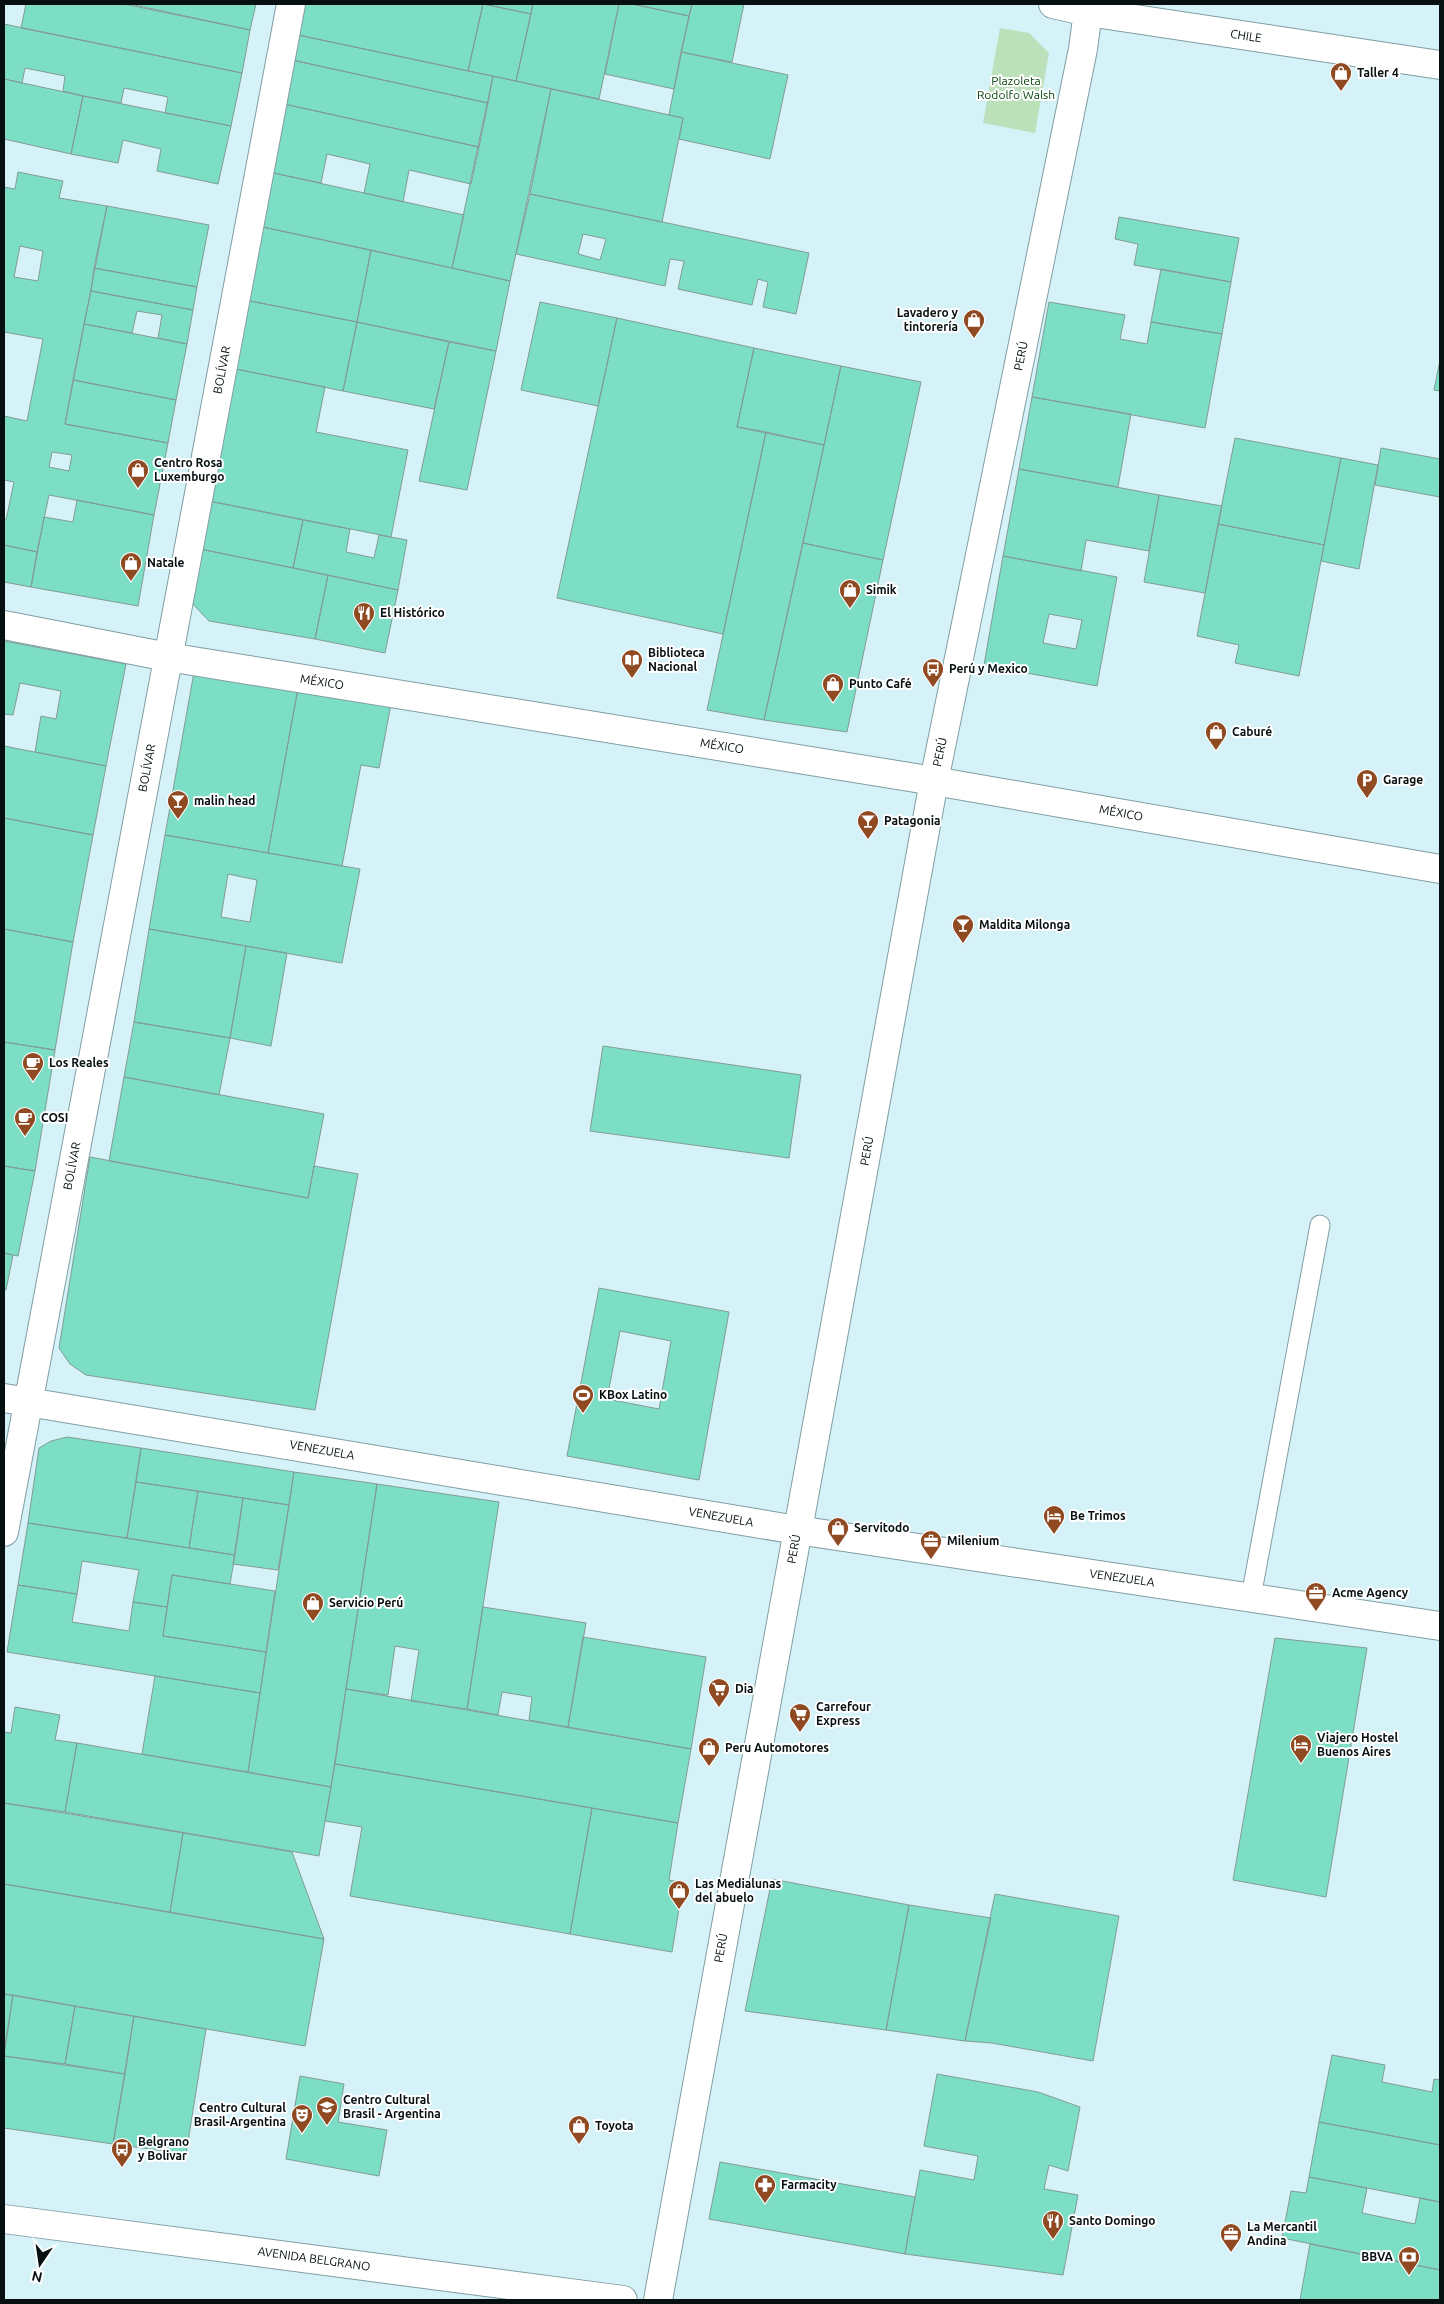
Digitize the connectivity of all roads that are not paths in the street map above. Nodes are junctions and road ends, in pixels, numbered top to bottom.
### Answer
1 (291, 4) edge
2 (1054, 4) edge
3 (1089, 8) edge
4 (1440, 65) edge
5 (4, 625) edge
6 (168, 657) junction
7 (934, 780) junction
8 (1440, 869) edge
9 (1320, 1225) dead end
10 (16, 1400) edge
11 (797, 1530) junction
12 (4, 1532) edge
13 (1251, 1597) junction
14 (1440, 1626) edge
15 (4, 2219) edge
16 (623, 2300) edge
17 (658, 2300) edge

1 - 6 street, BOLÍVAR
2 - 3 street, CHILE
3 - 4 street, CHILE
3 - 7 street, PERÚ
5 - 6 street, MÉXICO
6 - 7 street, MÉXICO
6 - 10 street, BOLÍVAR
7 - 8 street, MÉXICO
7 - 11 street, PERÚ
9 - 13 lane
10 - 11 street, VENEZUELA
10 - 12 street, BOLÍVAR
11 - 13 street, VENEZUELA
11 - 17 street, PERÚ
13 - 14 street, VENEZUELA
15 - 16 street, AVENIDA BELGRANO

